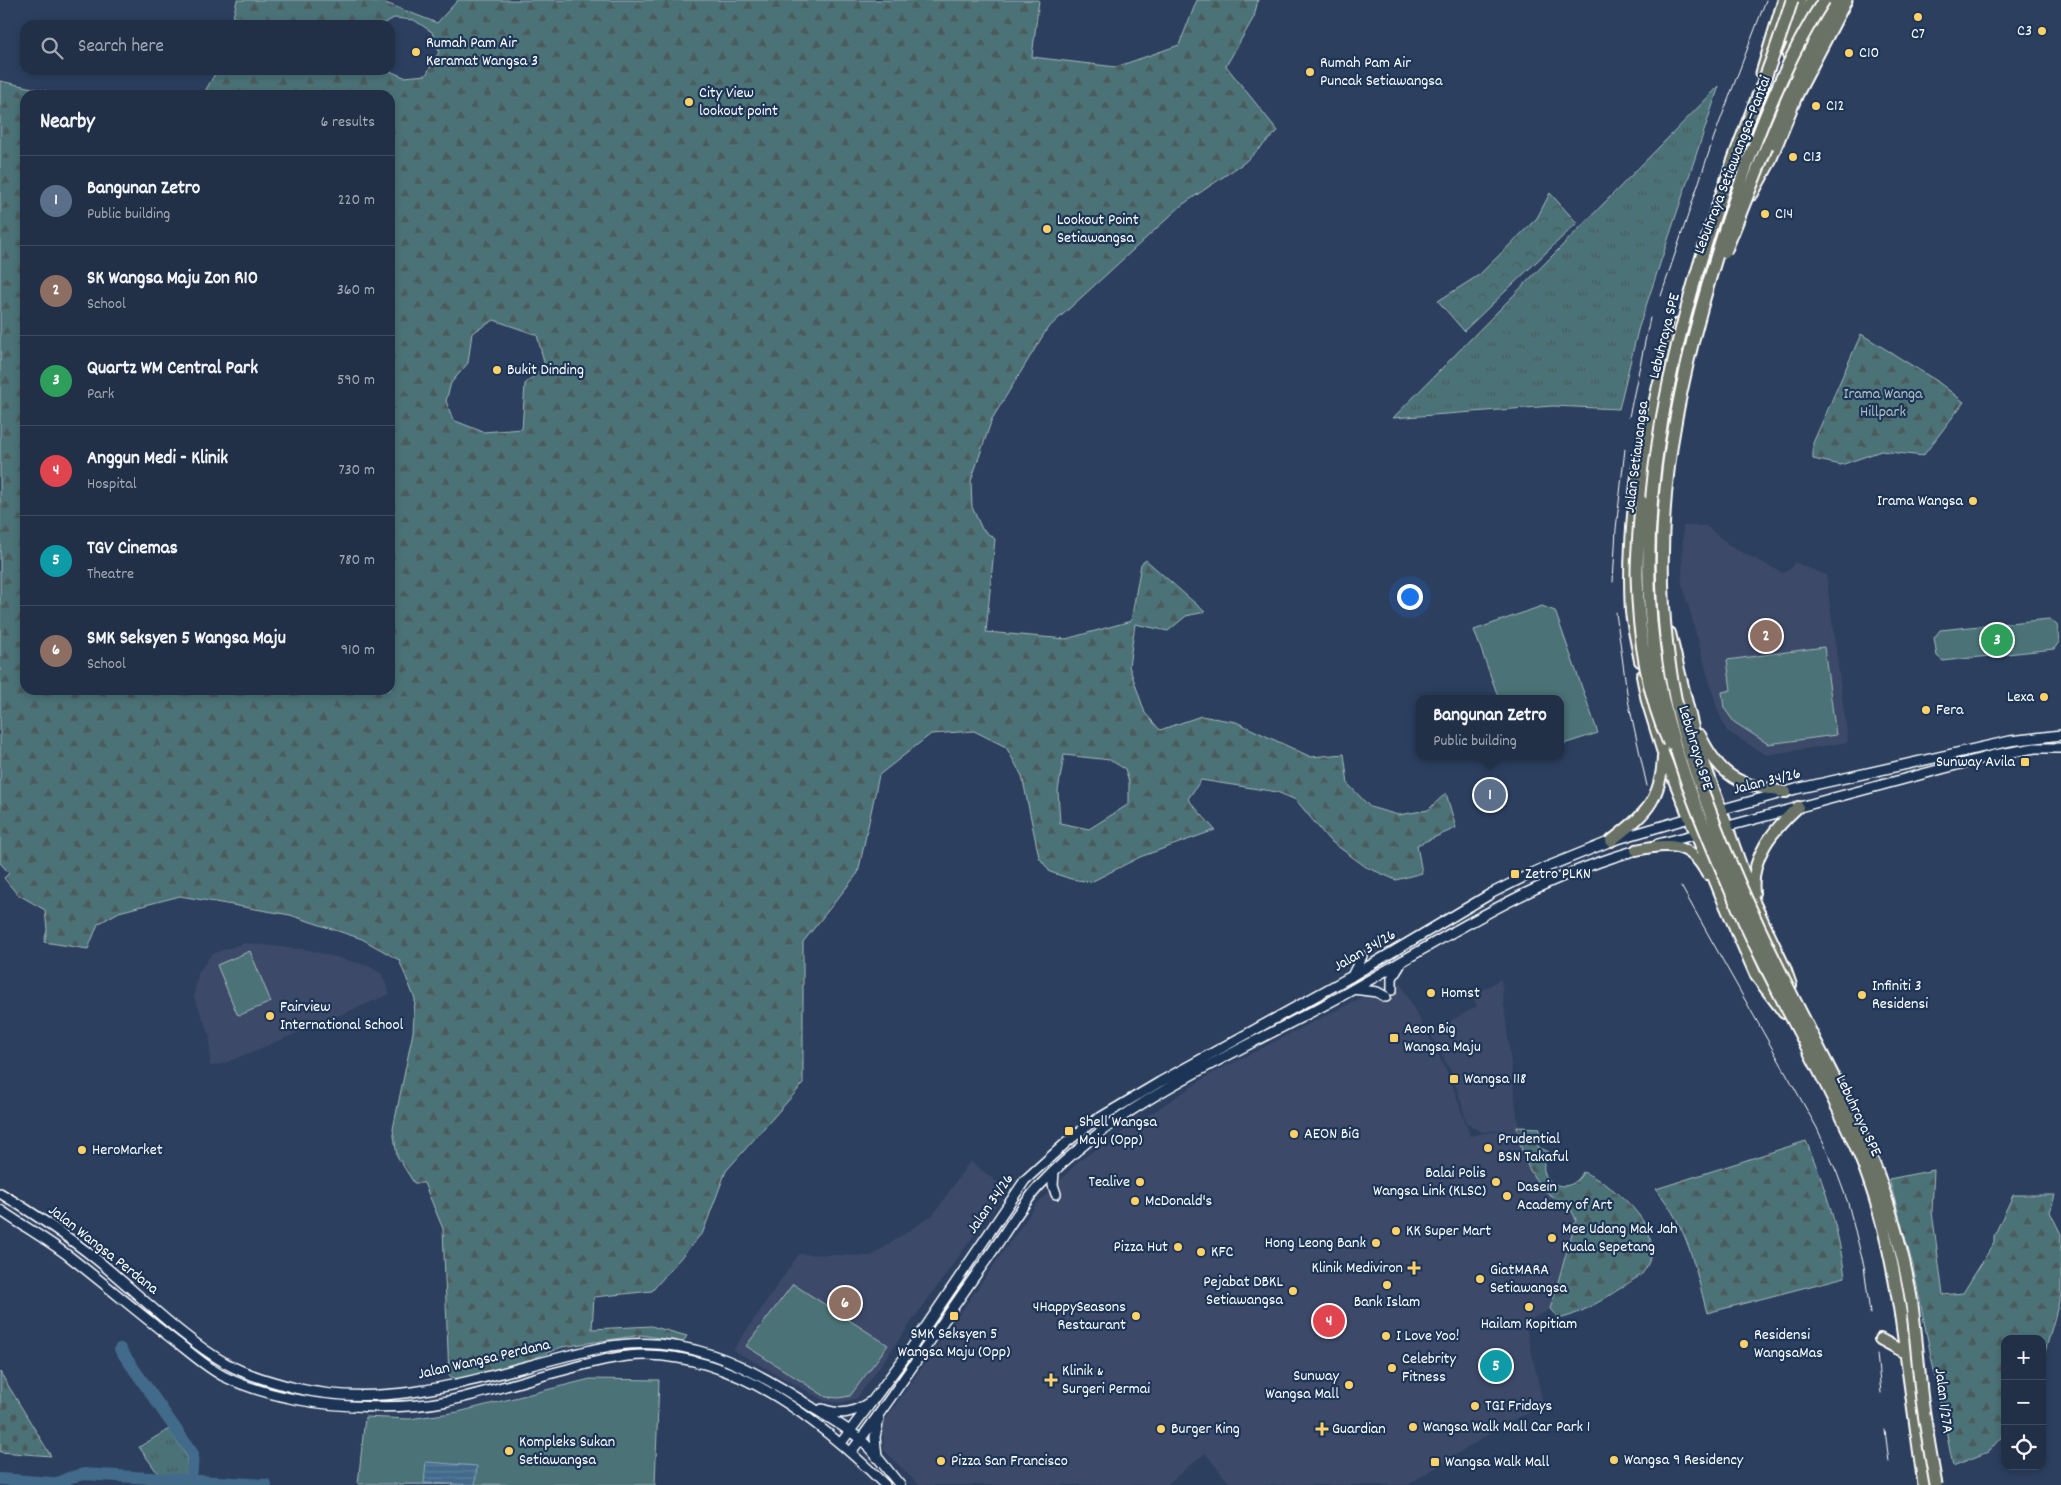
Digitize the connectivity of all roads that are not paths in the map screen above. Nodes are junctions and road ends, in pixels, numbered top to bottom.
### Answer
1 (1784, 0) edge
2 (1792, 0) edge
3 (1800, 0) edge
4 (1811, 0) edge
5 (1824, 0) edge
6 (1836, 0) edge
7 (1846, 0) edge
8 (1751, 124) junction
9 (1728, 186) junction
10 (1738, 209) junction
11 (1690, 348) junction
12 (1652, 415) junction
13 (1668, 625) junction
14 (1678, 698) dead end
15 (1661, 701) dead end
16 (1690, 714) junction
17 (2061, 735) edge
18 (2061, 748) edge
19 (1663, 753) junction
20 (1786, 792) junction
21 (1798, 807) junction
22 (1698, 809) junction
23 (1720, 810) junction
24 (1689, 818) junction
25 (1726, 826) junction
26 (1696, 834) junction
27 (1611, 841) junction
28 (1636, 850) junction
29 (1722, 898) junction
30 (1755, 904) junction
31 (1362, 956) dead end
32 (1401, 963) junction
33 (1352, 976) junction
34 (1353, 989) junction
35 (1054, 1172) junction
36 (0, 1193) edge
37 (1056, 1194) dead end
38 (0, 1210) edge
39 (1880, 1339) dead end
40 (1902, 1351) junction
41 (874, 1399) junction
42 (810, 1405) junction
43 (882, 1409) junction
44 (850, 1432) junction
45 (860, 1440) junction
46 (841, 1443) junction
47 (851, 1452) junction
48 (878, 1459) junction
49 (885, 1485) edge
50 (900, 1485) edge
51 (1923, 1485) edge
52 (1938, 1485) edge

1 - 8 highway
2 - 22 highway, Lebuhraya SPE, bridge
3 - 8 main road, Jalan Setiawangsa, bridge
4 - 10 main road, Jalan Setiawangsa, bridge
5 - 11 highway, Lebuhraya Setiawangsa–Pantai, bridge
6 - 11 highway, bridge
7 - 10 highway
8 - 9 main road, Jalan Setiawangsa
9 - 12 main road
9 - 15 main road, Jalan Setiawangsa
10 - 13 main road, Jalan Setiawangsa
11 - 52 highway, Lebuhraya SPE, bridge
12 - 19 main road
12 - 22 highway, bridge
13 - 14 main road
13 - 16 main road
16 - 20 main road
16 - 23 main road, Jalan 1/27A
17 - 20 main road, Jalan 34/26
18 - 21 main road, Jalan 34/26
19 - 24 main road
19 - 27 main road
20 - 23 main road, Jalan 34/26
21 - 25 main road, Jalan 34/26
21 - 30 main road
22 - 51 highway, Lebuhraya SPE, bridge
23 - 24 main road, Jalan 34/26
23 - 25 main road, Jalan 1/27A
24 - 26 main road
24 - 27 main road, Jalan 34/26
25 - 26 main road, Jalan 34/26
25 - 30 main road, Jalan 1/27A
26 - 28 main road, Jalan 34/26
26 - 29 main road
27 - 33 main road, Jalan 34/26
28 - 29 main road
28 - 32 main road, Jalan 34/26
29 - 40 main road, Jalan 1/27A
30 - 52 main road, Jalan 1/27A
31 - 33 main road
32 - 34 main road, Jalan 34/26
32 - 34 main road
33 - 41 main road, Jalan 34/26
34 - 35 main road, Jalan 34/26
35 - 37 main road
35 - 43 main road, Jalan 34/26
36 - 42 main road, Jalan Wangsa Perdana
38 - 46 main road, Jalan Wangsa Perdana
39 - 40 main road
40 - 51 main road, Jalan 1/27A
41 - 42 main road
41 - 44 main road, Jalan 34/26
42 - 44 main road, Jalan Wangsa Perdana
43 - 45 main road, Jalan 34/26
43 - 48 main road
44 - 45 main road, Jalan Wangsa Perdana
44 - 46 main road, Jalan 34/26
45 - 47 main road, Jalan 34/26
45 - 48 main road, Jalan Wangsa Perdana
46 - 47 main road, Jalan Wangsa Perdana
47 - 49 main road, Jalan Wangsa Perdana
48 - 50 main road, Jalan Wangsa Perdana

